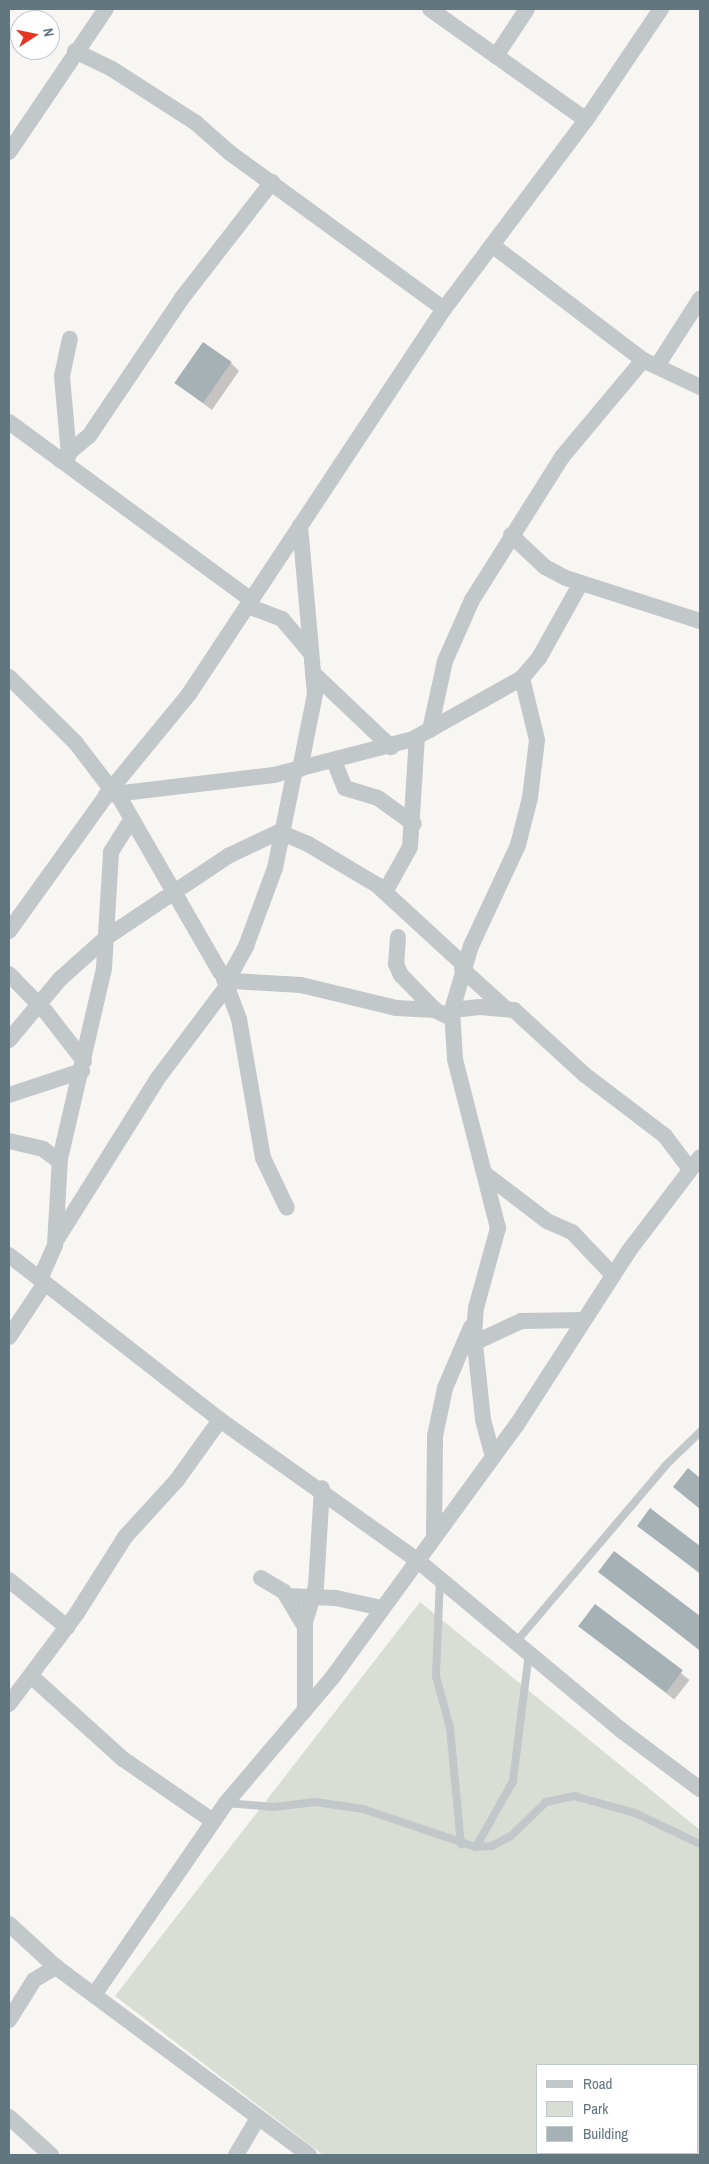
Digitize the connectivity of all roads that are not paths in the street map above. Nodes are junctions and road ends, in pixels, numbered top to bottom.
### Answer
1 (106, 9) edge
2 (527, 9) edge
3 (661, 9) edge
4 (440, 12) edge
5 (75, 51) junction
6 (496, 56) junction
7 (586, 120) junction
8 (9, 152) edge
9 (272, 182) junction
10 (492, 245) junction
11 (700, 298) edge
12 (444, 309) junction
13 (70, 339) dead end
14 (650, 363) junction
15 (700, 386) edge
16 (9, 422) edge
17 (65, 457) junction
18 (300, 526) junction
19 (511, 535) junction
20 (581, 583) junction
21 (249, 603) junction
22 (700, 621) edge
23 (310, 652) junction
24 (313, 673) junction
25 (9, 677) edge
26 (522, 678) junction
27 (424, 734) junction
28 (392, 747) junction
29 (334, 761) junction
30 (297, 770) junction
31 (112, 793) junction
32 (130, 821) junction
33 (414, 824) junction
34 (283, 832) junction
35 (385, 892) junction
36 (175, 894) junction
37 (9, 931) edge
38 (107, 937) junction
39 (398, 937) dead end
40 (463, 967) junction
41 (9, 974) edge
42 (226, 980) junction
43 (40, 1006) junction
44 (505, 1008) junction
45 (435, 1010) junction
46 (451, 1014) junction
47 (9, 1040) edge
48 (83, 1066) junction
49 (9, 1095) edge
50 (9, 1141) edge
51 (60, 1162) junction
52 (696, 1166) edge
53 (484, 1173) junction
54 (287, 1208) dead end
55 (56, 1242) junction
56 (9, 1255) edge
57 (613, 1276) junction
58 (43, 1281) junction
59 (475, 1318) junction
60 (584, 1320) junction
61 (9, 1337) edge
62 (474, 1343) junction
63 (220, 1420) junction
64 (700, 1432) edge
65 (697, 1440) edge
66 (493, 1457) junction
67 (322, 1488) junction
68 (434, 1537) junction
69 (418, 1560) junction
70 (261, 1578) dead end
71 (9, 1580) edge
72 (440, 1580) junction
73 (314, 1595) junction
74 (287, 1596) junction
75 (382, 1608) junction
76 (68, 1627) junction
77 (305, 1627) junction
78 (516, 1642) junction
79 (529, 1652) junction
80 (31, 1676) junction
81 (9, 1702) edge
82 (305, 1710) junction
83 (700, 1789) edge
84 (226, 1803) junction
85 (213, 1821) junction
86 (461, 1844) junction
87 (700, 1844) edge
88 (476, 1847) junction
89 (9, 1924) edge
90 (56, 1967) junction
91 (94, 1995) junction
92 (10, 2013) edge
93 (258, 2118) junction
94 (10, 2120) edge
95 (51, 2155) edge
96 (236, 2155) edge
97 (309, 2155) edge

1 - 5 street
2 - 6 street
3 - 7 street
4 - 6 street
5 - 8 street
5 - 9 street
6 - 7 street
7 - 10 street
9 - 12 street
9 - 17 street
10 - 12 street
10 - 14 street
11 - 14 street
12 - 18 street
13 - 17 street
14 - 15 street
14 - 19 street
16 - 17 street
17 - 21 street
18 - 21 street
18 - 23 street
19 - 20 street
19 - 27 street
20 - 22 street
20 - 26 street
21 - 23 street
21 - 31 street
23 - 24 street
24 - 28 street
24 - 30 street
25 - 31 street
26 - 27 street
26 - 40 street
27 - 28 street
27 - 33 street
28 - 29 street
29 - 30 street
29 - 33 street
30 - 31 street
30 - 34 street
31 - 32 street
31 - 37 street
32 - 36 street
32 - 38 street
33 - 35 street
34 - 35 street
34 - 36 street
34 - 42 street
35 - 40 street
36 - 38 street
36 - 42 street
38 - 43 street
38 - 48 street
39 - 45 street
40 - 44 street
40 - 46 street
41 - 43 street
42 - 45 street
42 - 54 street
42 - 55 street
43 - 47 street
43 - 48 street
44 - 46 street
44 - 52 street
45 - 46 street
46 - 53 street
48 - 49 street
48 - 51 street
50 - 51 street
51 - 55 street
52 - 57 street
53 - 57 street
53 - 59 street
55 - 58 street
56 - 58 street
57 - 60 street
58 - 61 street
58 - 63 street
59 - 62 street
59 - 68 street
60 - 62 street
60 - 66 street
62 - 66 street
63 - 67 street
63 - 76 street
64 - 65 lane
65 - 78 lane
66 - 68 street
67 - 69 street
67 - 73 street
68 - 69 street
69 - 72 street
69 - 75 street
70 - 74 street
71 - 76 street
72 - 78 street
72 - 86 lane
73 - 74 street
73 - 75 street
73 - 77 street
74 - 77 street
75 - 82 street
76 - 80 street
77 - 82 street
78 - 79 street
79 - 83 street
79 - 88 lane
80 - 81 street
80 - 85 street
82 - 84 street
84 - 85 street
84 - 86 lane
85 - 91 street
86 - 88 lane
87 - 88 lane
89 - 90 street
90 - 91 street
90 - 92 street
91 - 93 street
93 - 96 street
93 - 97 street
94 - 95 street

